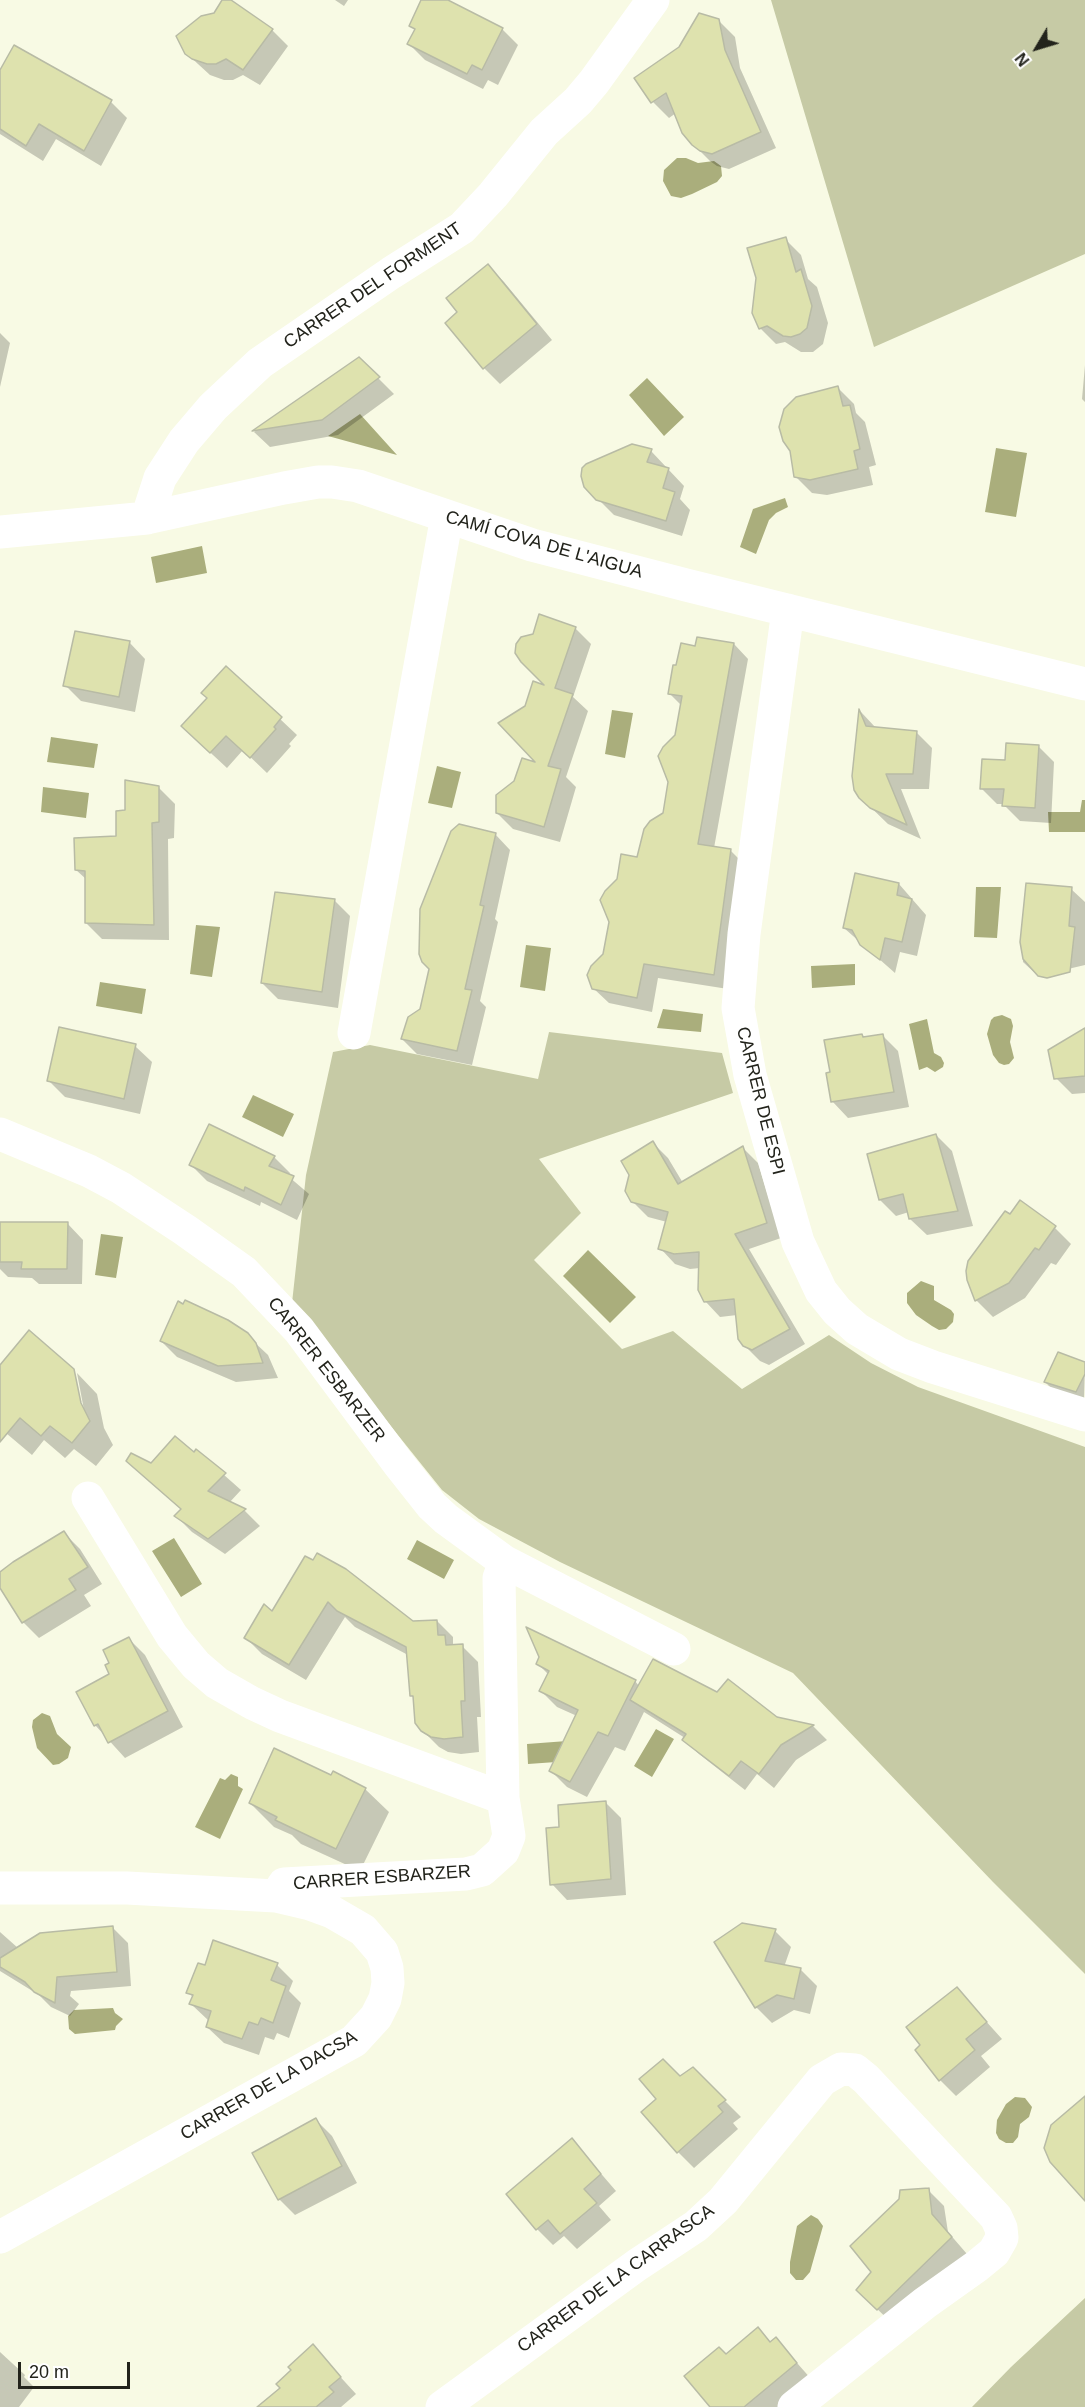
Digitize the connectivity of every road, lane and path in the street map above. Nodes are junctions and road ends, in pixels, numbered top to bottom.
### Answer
1 (652, 0) edge
2 (447, 516) junction
3 (147, 518) junction
4 (0, 532) edge
5 (788, 610) junction
6 (1085, 684) edge
7 (354, 1032) dead end
8 (0, 1134) edge
9 (1085, 1415) edge
10 (88, 1498) dead end
11 (505, 1562) junction
12 (674, 1649) dead end
13 (503, 1798) junction
14 (0, 1887) edge
15 (276, 1896) junction
16 (0, 2237) edge
17 (442, 2407) edge
18 (794, 2407) edge

1 - 3 street, CARRER DEL FORMENT
2 - 3 street, CAMÍ COVA DE L'AIGUA
2 - 5 street, CAMÍ COVA DE L'AIGUA
2 - 7 street
3 - 4 street, CAMÍ COVA DE L'AIGUA
5 - 6 street, CAMÍ COVA DE L'AIGUA
5 - 9 street, CARRER DE ESPI
8 - 11 street, CARRER ESBARZER
10 - 13 street
11 - 12 street, CARRER ESBARZER
11 - 13 street, CARRER ESBARZER
13 - 15 street, CARRER ESBARZER
14 - 15 street, CARRER DE LA DACSA
15 - 16 street, CARRER DE LA DACSA
17 - 18 street, CARRER DE LA CARRASCA

